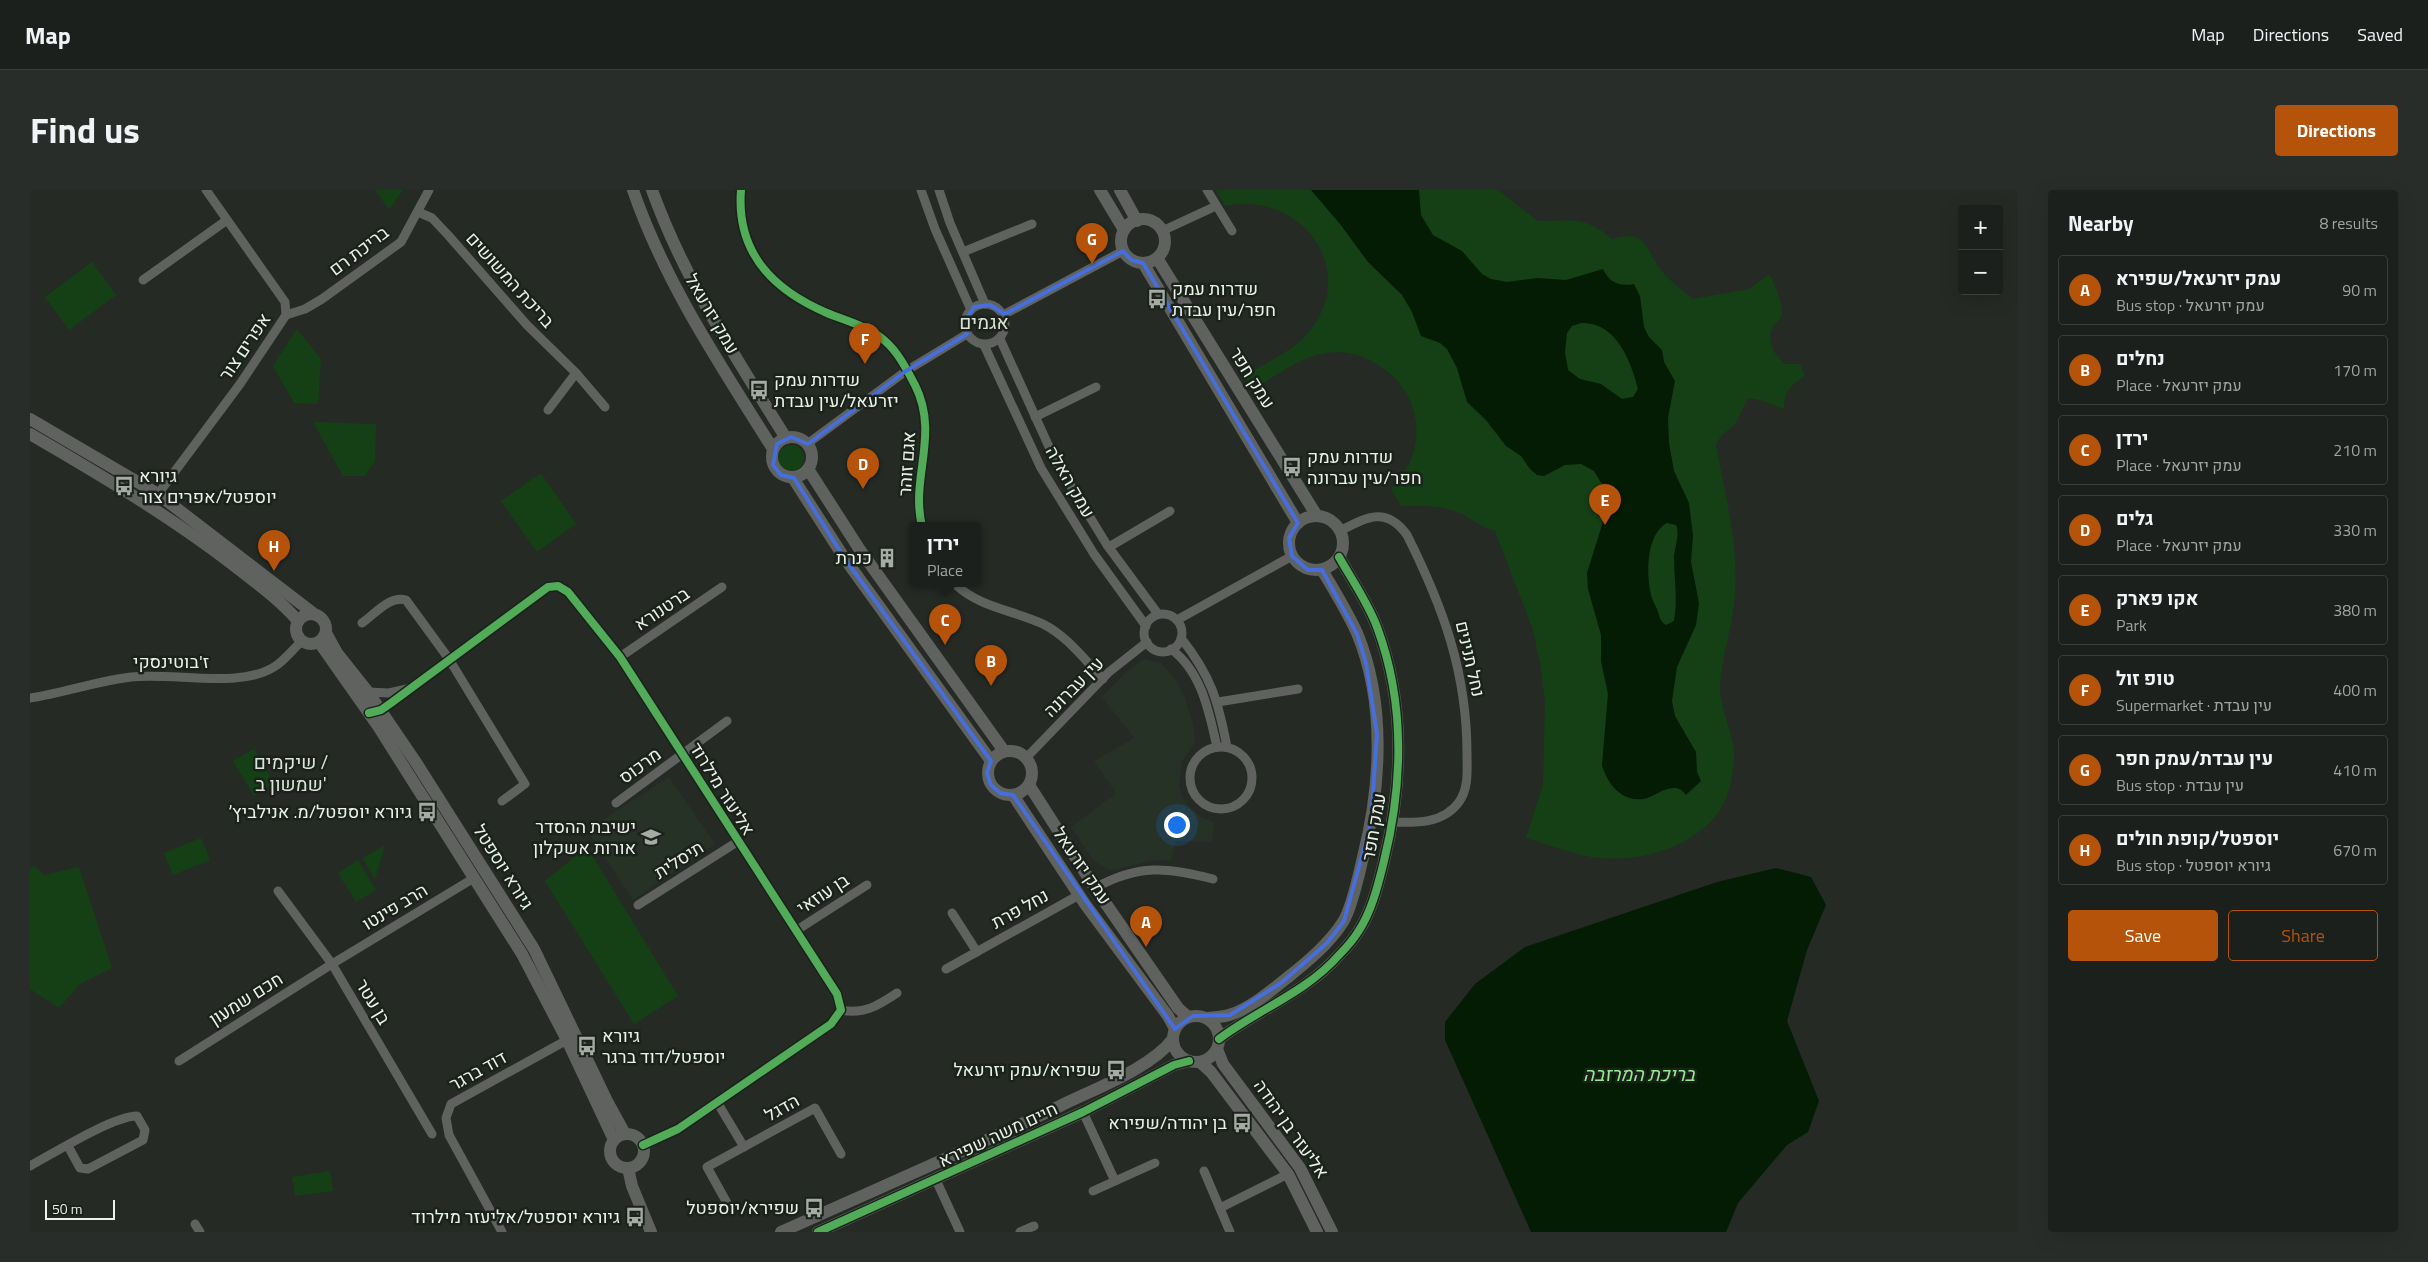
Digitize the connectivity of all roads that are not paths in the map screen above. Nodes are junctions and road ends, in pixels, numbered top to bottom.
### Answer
1 (206, 190) edge
2 (429, 190) edge
3 (633, 190) edge
4 (652, 190) edge
5 (741, 190) edge
6 (921, 190) edge
7 (938, 190) edge
8 (1100, 190) edge
9 (1120, 190) edge
10 (1207, 190) edge
11 (1216, 206) junction
12 (418, 212) junction
13 (227, 220) junction
14 (1137, 220) junction
15 (1032, 224) dead end
16 (1124, 230) junction
17 (1162, 231) junction
18 (1232, 231) dead end
19 (1123, 251) junction
20 (963, 252) junction
21 (1157, 258) junction
22 (1143, 263) junction
23 (143, 280) dead end
24 (985, 304) junction
25 (971, 310) junction
26 (286, 315) junction
27 (1003, 315) junction
28 (968, 334) junction
29 (1000, 339) junction
30 (984, 344) junction
31 (906, 371) junction
32 (576, 373) junction
33 (1096, 387) dead end
34 (605, 407) dead end
35 (548, 410) dead end
36 (1035, 417) junction
37 (30, 419) edge
38 (30, 434) edge
39 (786, 438) junction
40 (807, 444) junction
41 (773, 449) junction
42 (808, 469) junction
43 (793, 478) junction
44 (158, 494) junction
45 (1170, 511) dead end
46 (1317, 516) junction
47 (921, 522) edge
48 (1298, 523) junction
49 (1340, 531) junction
50 (1109, 547) junction
51 (1292, 556) junction
52 (1339, 557) junction
53 (1322, 570) junction
54 (722, 587) dead end
55 (959, 587) edge
56 (313, 613) junction
57 (1158, 614) junction
58 (1177, 620) junction
59 (298, 621) junction
60 (362, 623) dead end
61 (1146, 626) junction
62 (322, 637) junction
63 (1181, 638) junction
64 (302, 641) junction
65 (1147, 642) junction
66 (1172, 649) junction
67 (620, 657) junction
68 (449, 659) junction
69 (1103, 679) junction
70 (409, 688) junction
71 (1298, 689) dead end
72 (368, 692) junction
73 (30, 698) edge
74 (1218, 702) junction
75 (375, 712) junction
76 (727, 721) dead end
77 (1217, 747) junction
78 (1227, 747) junction
79 (1004, 751) junction
80 (683, 755) junction
81 (1026, 757) junction
82 (991, 761) junction
83 (1029, 785) junction
84 (1013, 795) junction
85 (502, 801) dead end
86 (616, 803) dead end
87 (1392, 822) junction
88 (737, 842) junction
89 (474, 878) junction
90 (1214, 879) dead end
91 (867, 885) dead end
92 (1095, 888) junction
93 (278, 891) dead end
94 (1079, 895) junction
95 (638, 905) dead end
96 (952, 913) dead end
97 (796, 930) junction
98 (977, 952) junction
99 (332, 964) junction
100 (946, 969) dead end
101 (898, 993) dead end
102 (841, 1010) junction
103 (1188, 1017) junction
104 (1207, 1018) junction
105 (1174, 1034) junction
106 (567, 1040) junction
107 (1218, 1044) junction
108 (179, 1061) dead end
109 (1194, 1061) junction
110 (717, 1102) junction
111 (1083, 1112) junction
112 (432, 1134) dead end
113 (625, 1134) junction
114 (614, 1140) junction
115 (68, 1146) junction
116 (643, 1146) junction
117 (744, 1147) junction
118 (841, 1154) dead end
119 (1155, 1163) dead end
120 (30, 1166) edge
121 (628, 1168) junction
122 (1204, 1171) dead end
123 (1288, 1174) junction
124 (936, 1180) junction
125 (1115, 1180) junction
126 (1093, 1191) dead end
127 (727, 1203) dead end
128 (1220, 1208) junction
129 (1034, 1226) dead end
130 (502, 1232) edge
131 (651, 1232) edge
132 (781, 1232) edge
133 (818, 1232) edge
134 (960, 1232) edge
135 (1020, 1232) edge
136 (1230, 1232) edge
137 (1317, 1232) edge
138 (1332, 1232) edge

1 - 13 street, אפרים צור
2 - 12 street, בריכת רם
3 - 41 street, עמק יזרעאל
4 - 39 street, עמק יזרעאל
5 - 31 street, אגם זוהר
6 - 25 street
7 - 20 street
8 - 16 street
9 - 14 street
10 - 11 street
11 - 17 street
11 - 18 street
12 - 26 street, בריכת רם
12 - 32 street, בריכת המשושים
13 - 23 street
13 - 26 street, אפרים צור
14 - 16 street
14 - 17 street
15 - 20 street
16 - 19 street
17 - 21 street
19 - 22 street
19 - 27 street
20 - 24 street
21 - 22 street
21 - 46 street, עמק חפר
22 - 48 street, עמק חפר
24 - 25 street
24 - 27 street
25 - 28 street
26 - 44 street, אפרים צור
27 - 29 street
28 - 30 street
28 - 31 street
29 - 30 street
29 - 36 street, עמק האלה
30 - 61 street, עמק האלה
31 - 40 street
31 - 47 street, אגם זוהר
32 - 34 street, בריכת המשושים
32 - 35 street
33 - 36 street
36 - 50 street, עמק האלה
37 - 44 street
38 - 59 street
39 - 40 street
39 - 41 street
40 - 42 street
41 - 43 street
42 - 43 street
42 - 79 street
43 - 82 street
44 - 56 street
45 - 50 street
46 - 48 street
46 - 49 street
48 - 51 street
49 - 52 street
49 - 87 street, נחל תנינים
50 - 57 street, עמק האלה
51 - 53 street
51 - 58 street
52 - 53 street
52 - 87 street, עמק חפר
53 - 104 street, עמק חפר
54 - 67 street, ברטנורא
55 - 69 street
56 - 59 street
56 - 62 street
57 - 58 street
57 - 61 street
58 - 63 street
59 - 64 street
60 - 68 street
61 - 65 street
62 - 64 street
62 - 72 street, גיורא יוספטל
62 - 75 street, גיורא יוספטל
63 - 66 street
63 - 74 street
64 - 73 street, ז'בוטינסקי
65 - 66 street
65 - 69 street, עין עברונה
66 - 77 street
67 - 68 street, אליעזר מילרוד
67 - 80 street, אליעזר מילרוד
68 - 70 street, אליעזר מילרוד
68 - 85 street
69 - 81 street, עין עברונה
70 - 72 street, אליעזר מילרוד
70 - 75 street, אליעזר מילרוד
71 - 74 street
72 - 75 street, גיורא יוספטל
74 - 78 street
75 - 89 street, גיורא יוספטל
75 - 113 street, גיורא יוספטל
76 - 80 street, מרכוס
77 - 78 street
77 - 78 street
79 - 81 street
79 - 82 street
80 - 86 street, מרכוס
80 - 88 street, אליעזר מילרוד
81 - 83 street
82 - 84 street
83 - 84 street
83 - 92 street, עמק יזרעאל
84 - 94 street, עמק יזרעאל
87 - 107 street, עמק חפר
88 - 95 street, תיסלית
88 - 97 street, אליעזר מילרוד
89 - 99 street, הרב פינטו
89 - 106 street, גיורא יוספטל
90 - 92 street
91 - 97 street, בן עוזאי
92 - 103 street, עמק יזרעאל
93 - 99 street, בן עטר
94 - 98 street, נחל פרת
94 - 105 street, עמק יזרעאל
96 - 98 street
97 - 102 street, אליעזר מילרוד
98 - 100 street, נחל פרת
99 - 108 street, חכם שמעון
99 - 112 street, בן עטר
101 - 102 street
102 - 110 street
103 - 104 street
103 - 105 street
104 - 107 street
105 - 109 street
105 - 132 street, חיים משה שפירא
106 - 114 street, גיורא יוספטל
106 - 130 street, דוד ברגר
107 - 109 street
107 - 138 street, אליעזר בן יהודה
109 - 111 street, חיים משה שפירא
109 - 123 street, אליעזר בן יהודה
110 - 116 street
110 - 117 street
111 - 124 street, חיים משה שפירא
111 - 125 street
113 - 114 street
113 - 116 street
114 - 121 street
115 - 115 street
115 - 120 street
116 - 121 street
117 - 118 street, הדגל
117 - 127 street, הדגל
119 - 125 street
121 - 131 street
122 - 128 street
123 - 128 street
123 - 137 street, אליעזר בן יהודה
124 - 133 street, חיים משה שפירא
124 - 134 street
125 - 126 street
128 - 136 street
129 - 135 street

